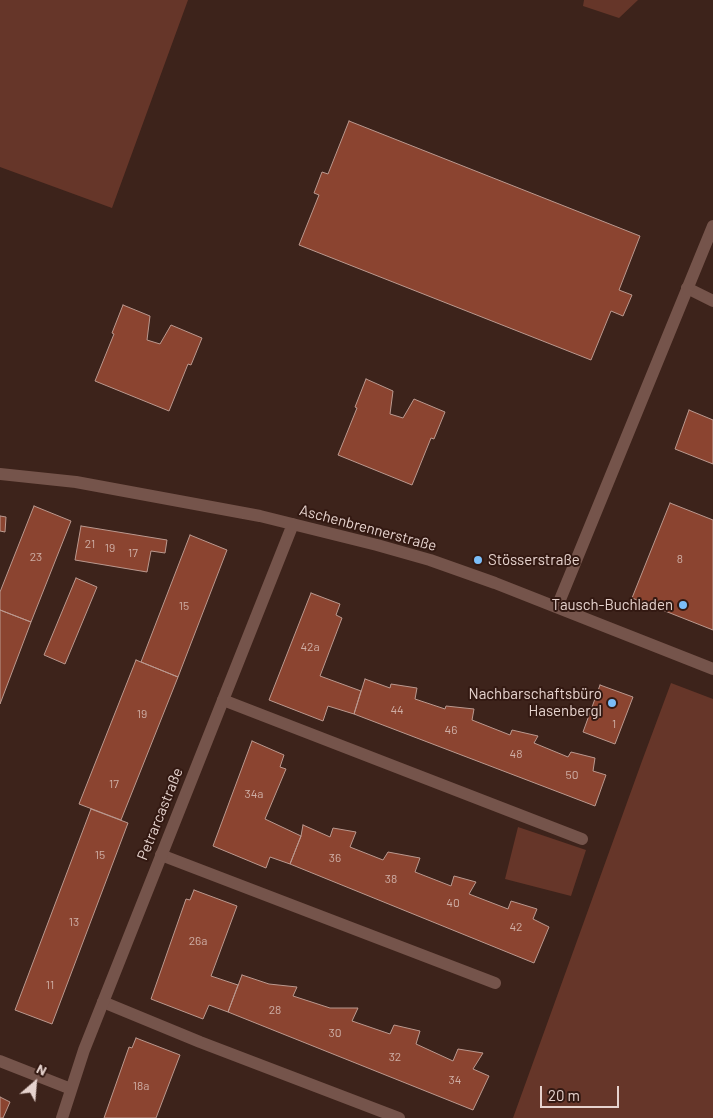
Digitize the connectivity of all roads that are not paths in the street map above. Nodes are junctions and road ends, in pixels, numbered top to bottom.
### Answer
1 (713, 226) edge
2 (687, 288) junction
3 (713, 301) edge
4 (0, 474) edge
5 (293, 524) junction
6 (557, 608) junction
7 (713, 669) edge
8 (222, 700) junction
9 (582, 839) dead end
10 (161, 855) junction
11 (495, 983) dead end
12 (103, 1002) junction
13 (0, 1061) edge
14 (71, 1089) junction
15 (62, 1118) edge
16 (399, 1118) edge

1 - 2 street
2 - 3 street
2 - 6 street
4 - 5 street, Aschenbrennerstraße
5 - 6 street, Aschenbrennerstraße
5 - 8 street, Petrarcastraße
6 - 7 street, Aschenbrennerstraße
8 - 9 street
8 - 10 street, Petrarcastraße
10 - 11 street
10 - 12 street, Petrarcastraße
12 - 14 street, Petrarcastraße
12 - 16 street
13 - 14 street
14 - 15 street, Petrarcastraße

